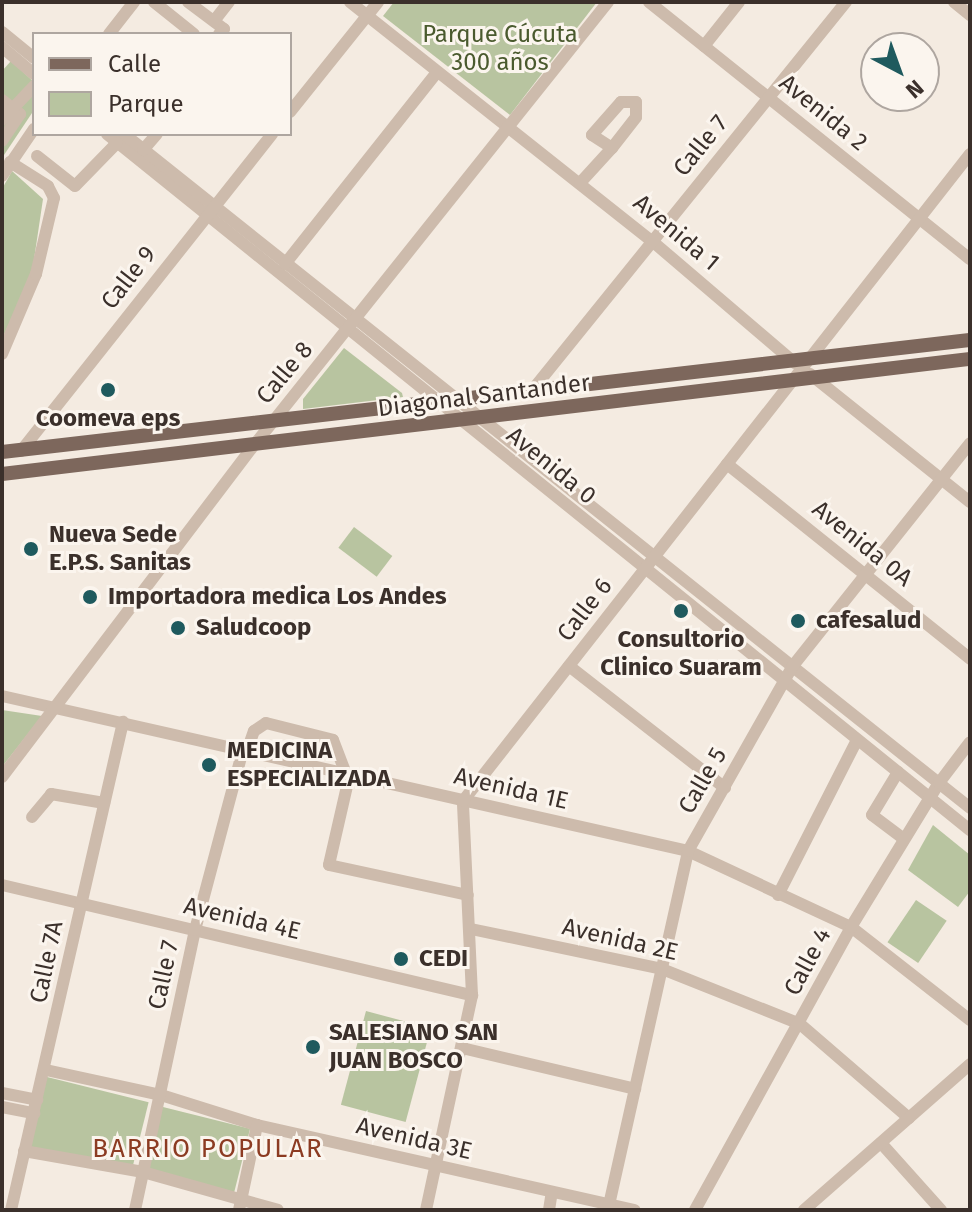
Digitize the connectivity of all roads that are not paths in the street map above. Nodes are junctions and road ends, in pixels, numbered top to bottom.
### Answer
1 (134, 2) edge
2 (154, 2) edge
3 (229, 2) edge
4 (350, 2) edge
5 (378, 2) edge
6 (608, 2) edge
7 (649, 2) edge
8 (739, 2) edge
9 (846, 2) edge
10 (954, 2) edge
11 (194, 4) edge
12 (970, 15) edge
13 (367, 16) junction
14 (214, 21) junction
15 (181, 24) junction
16 (2, 32) edge
17 (111, 32) edge
18 (191, 32) edge
19 (221, 32) edge
20 (704, 46) junction
21 (2, 47) edge
22 (32, 56) edge
23 (32, 72) edge
24 (437, 72) junction
25 (32, 87) edge
26 (769, 97) junction
27 (7, 104) edge
28 (292, 110) edge
29 (2, 120) edge
30 (510, 130) junction
31 (32, 132) edge
32 (155, 136) edge
33 (270, 136) edge
34 (116, 137) edge
35 (2, 141) edge
36 (612, 148) dead end
37 (143, 150) junction
38 (970, 154) edge
39 (37, 156) dead end
40 (10, 162) junction
41 (2, 176) edge
42 (580, 183) junction
43 (209, 213) junction
44 (920, 218) junction
45 (652, 241) junction
46 (970, 259) edge
47 (285, 264) junction
48 (353, 325) junction
49 (5, 338) edge
50 (970, 340) edge
51 (2, 354) edge
52 (970, 359) edge
53 (802, 363) junction
54 (816, 379) junction
55 (792, 381) junction
56 (530, 393) junction
57 (457, 401) junction
58 (441, 404) junction
59 (478, 418) junction
60 (461, 421) junction
61 (273, 422) junction
62 (970, 443) edge
63 (255, 444) junction
64 (21, 451) junction
65 (2, 452) edge
66 (727, 464) junction
67 (2, 474) edge
68 (942, 479) junction
69 (970, 502) edge
70 (653, 558) junction
71 (644, 570) junction
72 (865, 574) junction
73 (970, 659) edge
74 (569, 666) junction
75 (792, 667) junction
76 (784, 682) junction
77 (2, 696) edge
78 (55, 708) junction
79 (123, 722) junction
80 (857, 740) junction
81 (970, 742) edge
82 (245, 751) junction
83 (348, 772) junction
84 (898, 772) junction
85 (2, 777) edge
86 (939, 783) junction
87 (725, 788) junction
88 (930, 797) junction
89 (463, 801) junction
90 (104, 803) junction
91 (970, 808) edge
92 (32, 817) dead end
93 (970, 830) edge
94 (904, 839) junction
95 (688, 851) junction
96 (2, 885) edge
97 (468, 895) junction
98 (778, 895) junction
99 (82, 904) junction
100 (851, 927) junction
101 (471, 929) junction
102 (195, 930) junction
103 (662, 969) junction
104 (472, 995) junction
105 (970, 1020) edge
106 (800, 1024) junction
107 (462, 1048) junction
108 (970, 1064) edge
109 (46, 1070) junction
110 (635, 1089) junction
111 (2, 1093) edge
112 (161, 1095) junction
113 (2, 1107) edge
114 (36, 1107) junction
115 (909, 1118) junction
116 (257, 1125) junction
117 (881, 1143) junction
118 (24, 1151) junction
119 (436, 1167) junction
120 (143, 1172) junction
121 (552, 1192) junction
122 (609, 1205) junction
123 (240, 1206) edge
124 (11, 1210) edge
125 (135, 1210) edge
126 (278, 1210) edge
127 (426, 1210) edge
128 (549, 1210) edge
129 (635, 1210) edge
130 (695, 1210) edge
131 (804, 1210) edge
132 (941, 1210) edge

1 - 17 street
2 - 15 street
3 - 14 street
4 - 13 street, Avenida 1
5 - 13 street
6 - 30 street, Calle 8
7 - 20 street, Avenida 2
8 - 20 street
9 - 26 street, Calle 7
10 - 12 street
11 - 14 street
11 - 15 street
13 - 24 street, Avenida 1
13 - 28 street
14 - 19 street
15 - 18 street
16 - 22 street
20 - 26 street, Avenida 2
21 - 23 street
24 - 30 street, Avenida 1
24 - 47 street
25 - 27 street
26 - 44 street, Avenida 2
26 - 45 street, Calle 7
27 - 29 street
27 - 35 street
30 - 42 street, Avenida 1
30 - 48 street, Calle 8
31 - 40 street
32 - 37 street
33 - 43 street, Calle 9
34 - 37 street, Avenida 0
34 - 39 street
34 - 43 street, Avenida 0
36 - 42 street
37 - 43 street, Avenida 0
38 - 44 street, Calle 6
40 - 41 street
40 - 49 street
42 - 45 street, Avenida 1
43 - 47 street, Avenida 0
43 - 48 street, Avenida 0
43 - 64 street, Calle 9
44 - 46 street, Avenida 2
44 - 53 street, Calle 6
45 - 53 street, Avenida 1
45 - 56 street, Calle 7
47 - 48 street, Avenida 0
48 - 57 street, Avenida 0
48 - 58 street, Avenida 0
48 - 61 street, Calle 8
49 - 51 street
50 - 53 main road, Diagonal Santander
52 - 54 main road, Diagonal Santander
53 - 54 street, Avenida 1
53 - 55 street, Calle 6
53 - 56 main road, Diagonal Santander
54 - 55 main road, Diagonal Santander
54 - 68 street, Avenida 1
55 - 59 main road, Diagonal Santander
55 - 66 street, Calle 6
56 - 57 main road, Diagonal Santander
57 - 58 main road, Diagonal Santander
57 - 59 street, Avenida 0
58 - 60 street, Avenida 0
58 - 61 main road, Diagonal Santander
59 - 60 main road, Diagonal Santander
59 - 70 street, Avenida 0
60 - 63 main road, Diagonal Santander
60 - 71 street, Avenida 0
61 - 63 street, Calle 8
61 - 64 main road, Diagonal Santander
62 - 68 street, Calle 5
63 - 67 main road, Diagonal Santander
63 - 78 street, Calle 8
64 - 65 main road, Diagonal Santander
66 - 70 street, Calle 6
66 - 72 street, Avenida 0A
68 - 69 street, Avenida 1
68 - 72 street, Calle 5
70 - 71 street, Calle 6
70 - 75 street, Avenida 0
71 - 74 street, Calle 6
71 - 76 street, Avenida 0
72 - 73 street, Avenida 0A
72 - 75 street, Calle 5
74 - 87 street
74 - 89 street, Calle 6
75 - 76 street, Calle 5
75 - 86 street, Avenida 0
76 - 80 street, Avenida 0
76 - 87 street, Calle 5
77 - 78 street, Avenida 1E
78 - 79 street, Avenida 1E
78 - 85 street, Calle 8
79 - 82 street, Avenida 1E
79 - 90 street, Calle 7A
80 - 84 street, Avenida 0
80 - 98 street
81 - 86 street, Calle 4
82 - 83 street, Avenida 1E
82 - 83 street
82 - 102 street, Calle 7
83 - 89 street, Avenida 1E
83 - 97 street
84 - 88 street, Avenida 0
84 - 94 street
86 - 88 street, Calle 4
86 - 91 street, Avenida 0
87 - 95 street, Calle 5
88 - 93 street, Avenida 0
88 - 94 street, Calle 4
89 - 95 street, Avenida 1E
89 - 97 street
90 - 92 street
90 - 99 street, Calle 7A
94 - 100 street, Calle 4
95 - 98 street, Avenida 1E
95 - 103 street, Calle 5
96 - 99 street, Avenida 4E
97 - 101 street
98 - 100 street, Avenida 1E
99 - 102 street, Avenida 4E
99 - 109 street, Calle 7A
100 - 105 street, Avenida 1E
100 - 106 street, Calle 4
101 - 103 street, Avenida 2E
101 - 104 street
102 - 104 street, Avenida 4E
102 - 112 street, Calle 7
103 - 106 street, Avenida 2E
103 - 110 street, Calle 5
104 - 107 street
106 - 115 street, Avenida 2E
106 - 130 street, Calle 4
107 - 110 street
107 - 119 street
108 - 115 street
109 - 112 street, Avenida 3E
109 - 114 street, Calle 7A
110 - 122 street, Calle 5
111 - 114 street
112 - 116 street, Avenida 3E
112 - 120 street, Calle 7
113 - 114 street
114 - 118 street, Calle 7A
115 - 117 street
116 - 119 street, Avenida 3E
116 - 123 street
117 - 131 street
117 - 132 street
118 - 120 street
118 - 124 street, Calle 7A
119 - 121 street, Avenida 3E
119 - 127 street
120 - 123 street
120 - 125 street, Calle 7
121 - 122 street, Avenida 3E
121 - 128 street
122 - 129 street, Avenida 3E
123 - 126 street

